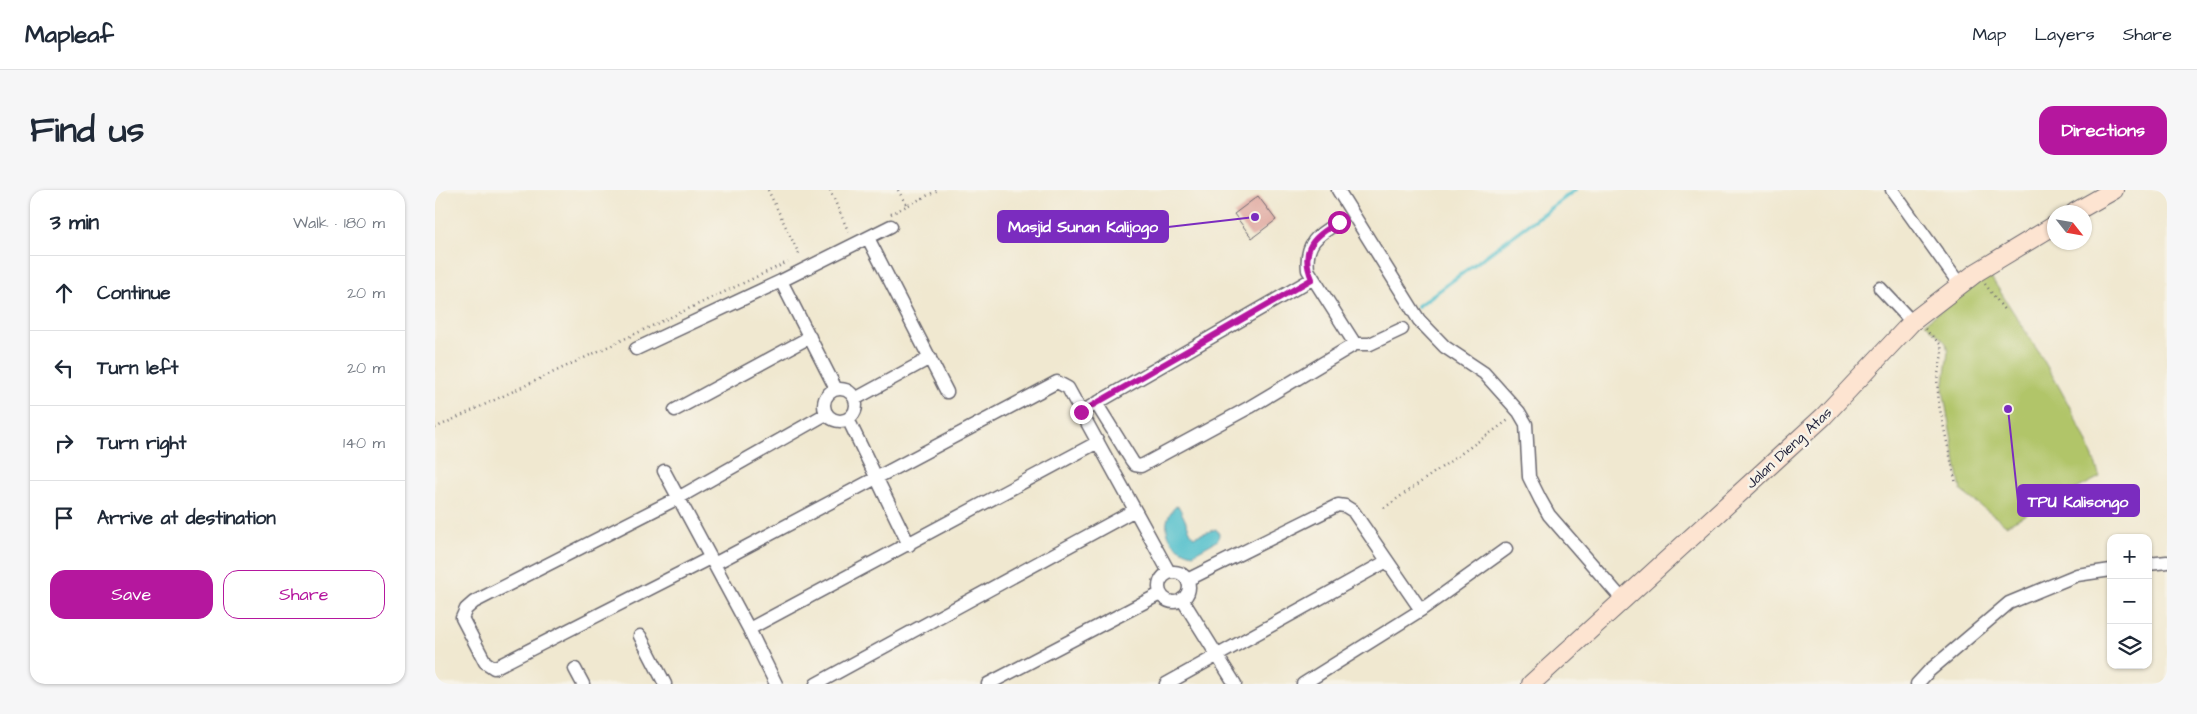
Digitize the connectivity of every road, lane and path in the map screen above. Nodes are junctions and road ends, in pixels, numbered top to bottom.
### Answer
1 (768, 190) edge
2 (831, 190) edge
3 (898, 190) edge
4 (938, 190) edge
5 (1338, 190) edge
6 (1892, 190) edge
7 (2105, 192) edge
8 (2086, 205) edge
9 (907, 206) junction
10 (887, 222) joint
11 (1339, 222) dead end
12 (857, 230) dead end
13 (2047, 230) edge
14 (868, 238) junction
15 (808, 252) dead end
16 (791, 260) dead end
17 (1977, 272) junction
18 (1312, 279) junction
19 (781, 281) junction
20 (1960, 285) junction
21 (1880, 288) dead end
22 (2005, 311) dead end
23 (1914, 321) junction
24 (1402, 329) dead end
25 (810, 337) junction
26 (1355, 344) junction
27 (637, 349) dead end
28 (930, 358) junction
29 (836, 390) junction
30 (947, 392) dead end
31 (855, 399) junction
32 (1096, 403) junction
33 (675, 410) dead end
34 (1081, 412) junction
35 (1519, 412) junction
36 (826, 414) junction
37 (848, 419) junction
38 (435, 428) edge
39 (1098, 442) junction
40 (664, 471) dead end
41 (877, 478) junction
42 (1956, 484) dead end
43 (678, 498) junction
44 (1384, 508) dead end
45 (1135, 510) junction
46 (909, 545) junction
47 (1506, 549) dead end
48 (712, 561) junction
49 (1387, 561) junction
50 (2167, 562) edge
51 (2152, 564) edge
52 (2107, 571) edge
53 (1169, 572) junction
54 (1187, 580) junction
55 (1160, 594) junction
56 (1182, 599) junction
57 (1622, 599) junction
58 (1421, 610) junction
59 (749, 629) junction
60 (640, 636) dead end
61 (1218, 656) junction
62 (575, 670) dead end
63 (583, 684) edge
64 (665, 684) edge
65 (776, 684) edge
66 (816, 684) edge
67 (988, 684) edge
68 (1166, 684) edge
69 (1235, 684) edge
70 (1303, 684) edge
71 (1531, 684) edge
72 (1917, 684) edge

1 - 15 path
2 - 12 path
3 - 9 path
4 - 9 path
5 - 35 street
6 - 20 street
7 - 8 street
9 - 10 path
10 - 14 street
11 - 18 street
13 - 17 street, Jalan Dieng Atas
14 - 19 street
14 - 28 street
16 - 38 path
17 - 20 street, Jalan Dieng Atas
17 - 22 path
18 - 26 street
18 - 32 street
19 - 25 street
19 - 27 street
20 - 23 street, Jalan Dieng Atas
21 - 23 street
23 - 42 path
23 - 57 street, Jalan Dieng Atas
24 - 26 street
25 - 29 street
25 - 33 street
26 - 32 street
28 - 30 street
28 - 31 street
29 - 31 street
29 - 36 street
31 - 37 street
32 - 34 street
34 - 39 street
34 - 41 street
35 - 44 path
35 - 57 street
36 - 37 street
36 - 43 street
37 - 41 street
39 - 45 street
39 - 46 street
40 - 43 street
41 - 46 street
41 - 48 street
43 - 48 street
43 - 48 street
45 - 53 street
45 - 66 street
46 - 59 street
47 - 58 street
48 - 59 street
49 - 54 street
49 - 58 street
49 - 61 street
50 - 51 street
52 - 72 street
53 - 54 street
53 - 55 street
54 - 56 street
55 - 56 street
55 - 67 street
56 - 61 street
57 - 71 street, Jalan Dieng Atas
58 - 70 street
59 - 65 street
60 - 64 street
61 - 68 street
61 - 69 street
62 - 63 street

